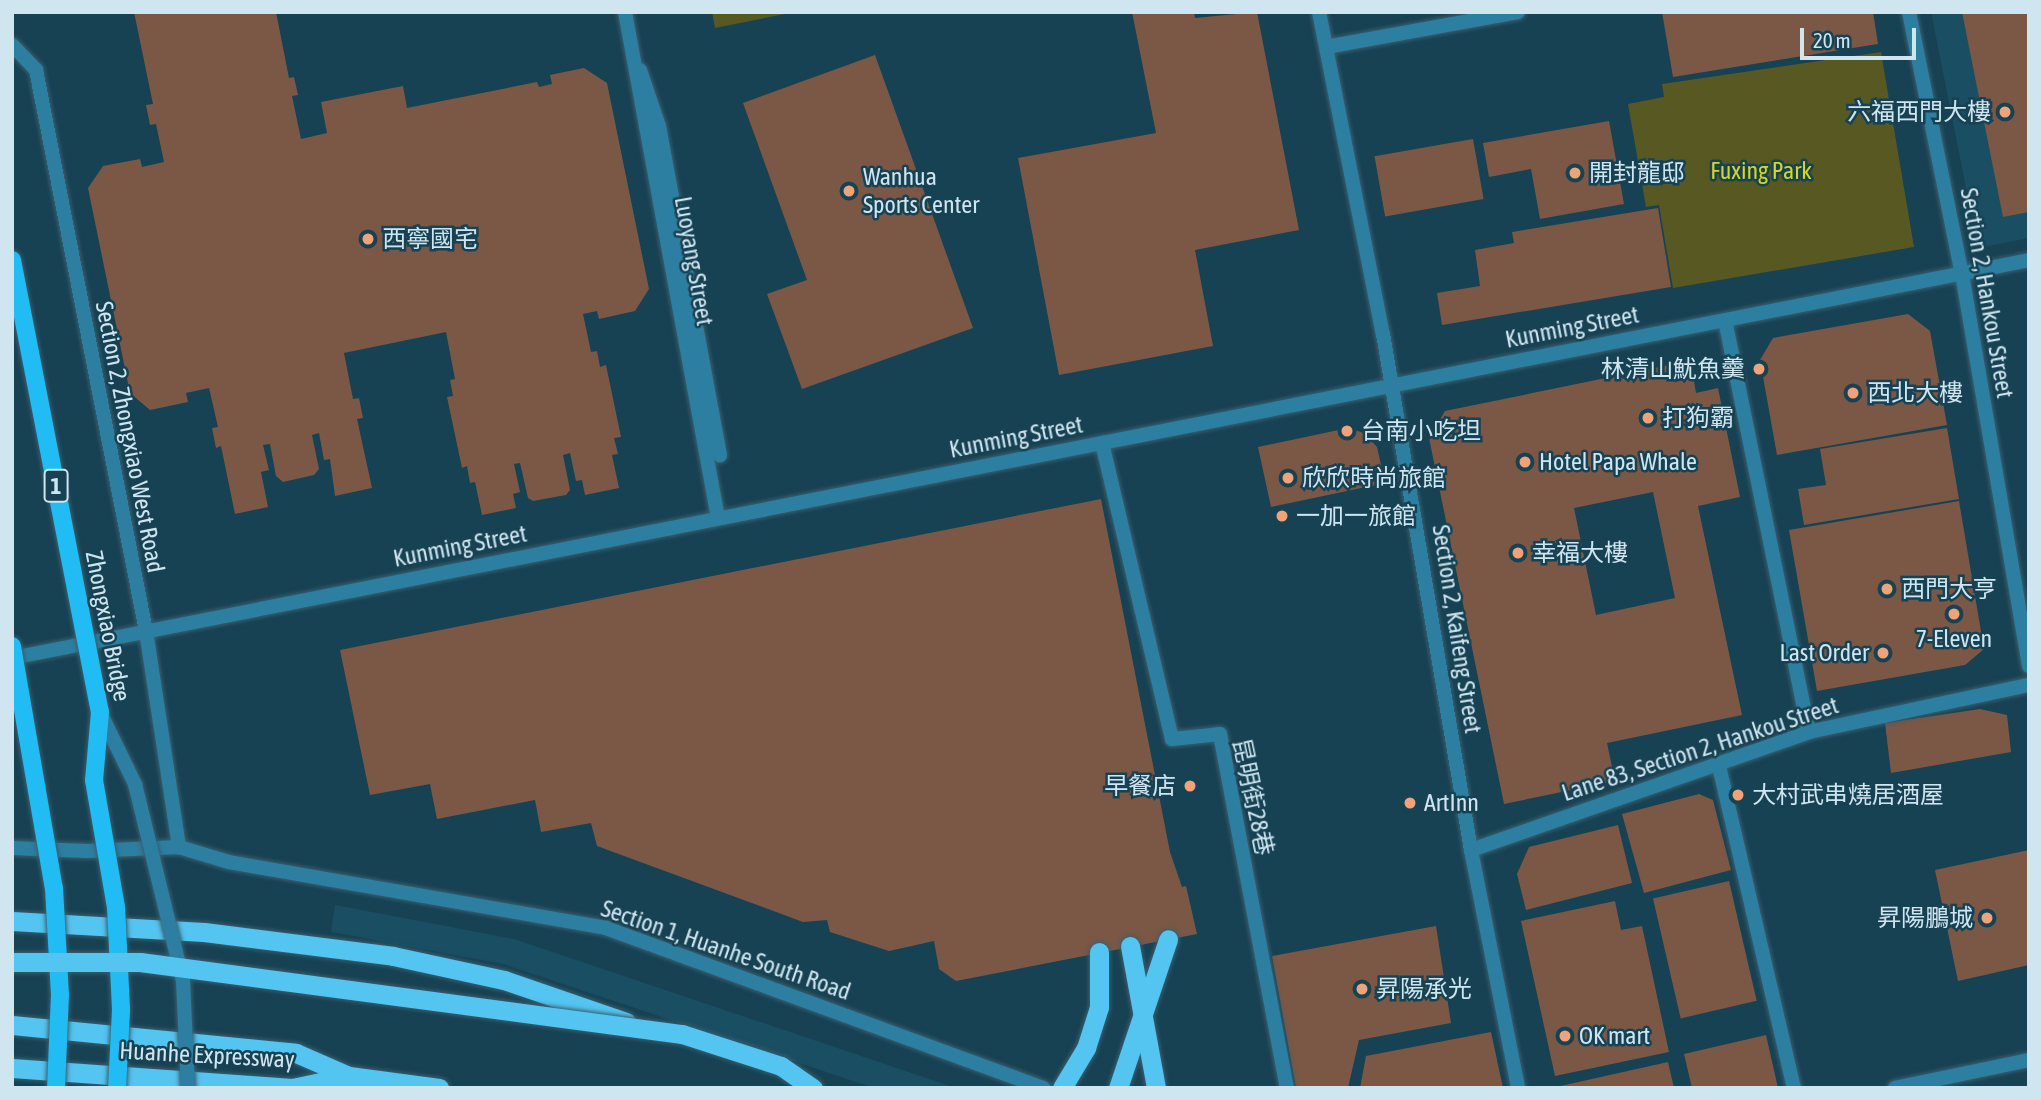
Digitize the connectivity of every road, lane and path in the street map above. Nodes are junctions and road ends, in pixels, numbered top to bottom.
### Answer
1 (625, 12) edge
2 (1319, 12) edge
3 (1518, 12) edge
4 (1909, 12) edge
5 (629, 38) junction
6 (12, 46) edge
7 (1326, 47) junction
8 (12, 260) edge
9 (2029, 260) edge
10 (1962, 274) junction
11 (1725, 320) junction
12 (1392, 385) junction
13 (1102, 443) junction
14 (720, 456) dead end
15 (718, 518) junction
16 (146, 631) junction
17 (12, 646) edge
18 (12, 658) edge
19 (2029, 666) edge
20 (2029, 685) edge
21 (100, 712) junction
22 (1809, 732) junction
23 (1719, 766) junction
24 (179, 847) junction
25 (12, 848) edge
26 (1471, 850) junction
27 (12, 921) edge
28 (1168, 939) dead end
29 (1130, 946) dead end
30 (1099, 952) dead end
31 (12, 962) edge
32 (12, 1025) edge
33 (2029, 1060) edge
34 (12, 1068) edge
35 (349, 1076) junction
36 (56, 1088) edge
37 (117, 1088) edge
38 (188, 1088) edge
39 (439, 1088) edge
40 (813, 1088) edge
41 (824, 1088) edge
42 (1044, 1088) edge
43 (1062, 1088) edge
44 (1118, 1088) edge
45 (1156, 1088) edge
46 (1287, 1088) edge
47 (1518, 1088) edge
48 (1794, 1088) edge
49 (1895, 1088) edge

1 - 5 street, Luoyang Street
2 - 7 street, Section 2, Kaifeng Street
3 - 7 street
4 - 10 street, Section 2, Hankou Street
5 - 14 street
5 - 15 street, Luoyang Street
6 - 16 street, Section 2, Zhongxiao West Road
7 - 12 street, Section 2, Kaifeng Street
8 - 21 main road, Zhongxiao Bridge / 1, bridge
9 - 10 street, Kunming Street
10 - 11 street, Kunming Street
10 - 19 street, Section 2, Hankou Street
11 - 12 street, Kunming Street
11 - 22 street
12 - 13 street, Kunming Street
12 - 26 street, Section 2, Kaifeng Street
13 - 15 street, Kunming Street
13 - 46 street, 昆明街28巷
15 - 16 street, Kunming Street
16 - 18 street, Kunming Street
16 - 24 street, Section 2, Zhongxiao West Road
17 - 36 main road, bridge
20 - 22 street, Lane 83, Section 2, Hankou Street
21 - 37 main road, Zhongxiao Bridge / 1, bridge
21 - 38 street, bridge
22 - 23 street, Lane 83, Section 2, Hankou Street
23 - 26 street, Lane 83, Section 2, Hankou Street
23 - 48 street
24 - 25 street, Section 1, Huanhe South Road
24 - 42 street, Section 1, Huanhe South Road
26 - 47 street, Section 2, Kaifeng Street
27 - 41 highway, bridge
28 - 44 highway
29 - 45 highway
30 - 43 highway
31 - 40 highway, bridge
32 - 35 highway, bridge
33 - 49 street
34 - 35 highway, Huanhe Expressway, bridge
35 - 39 highway, Huanhe Expressway

